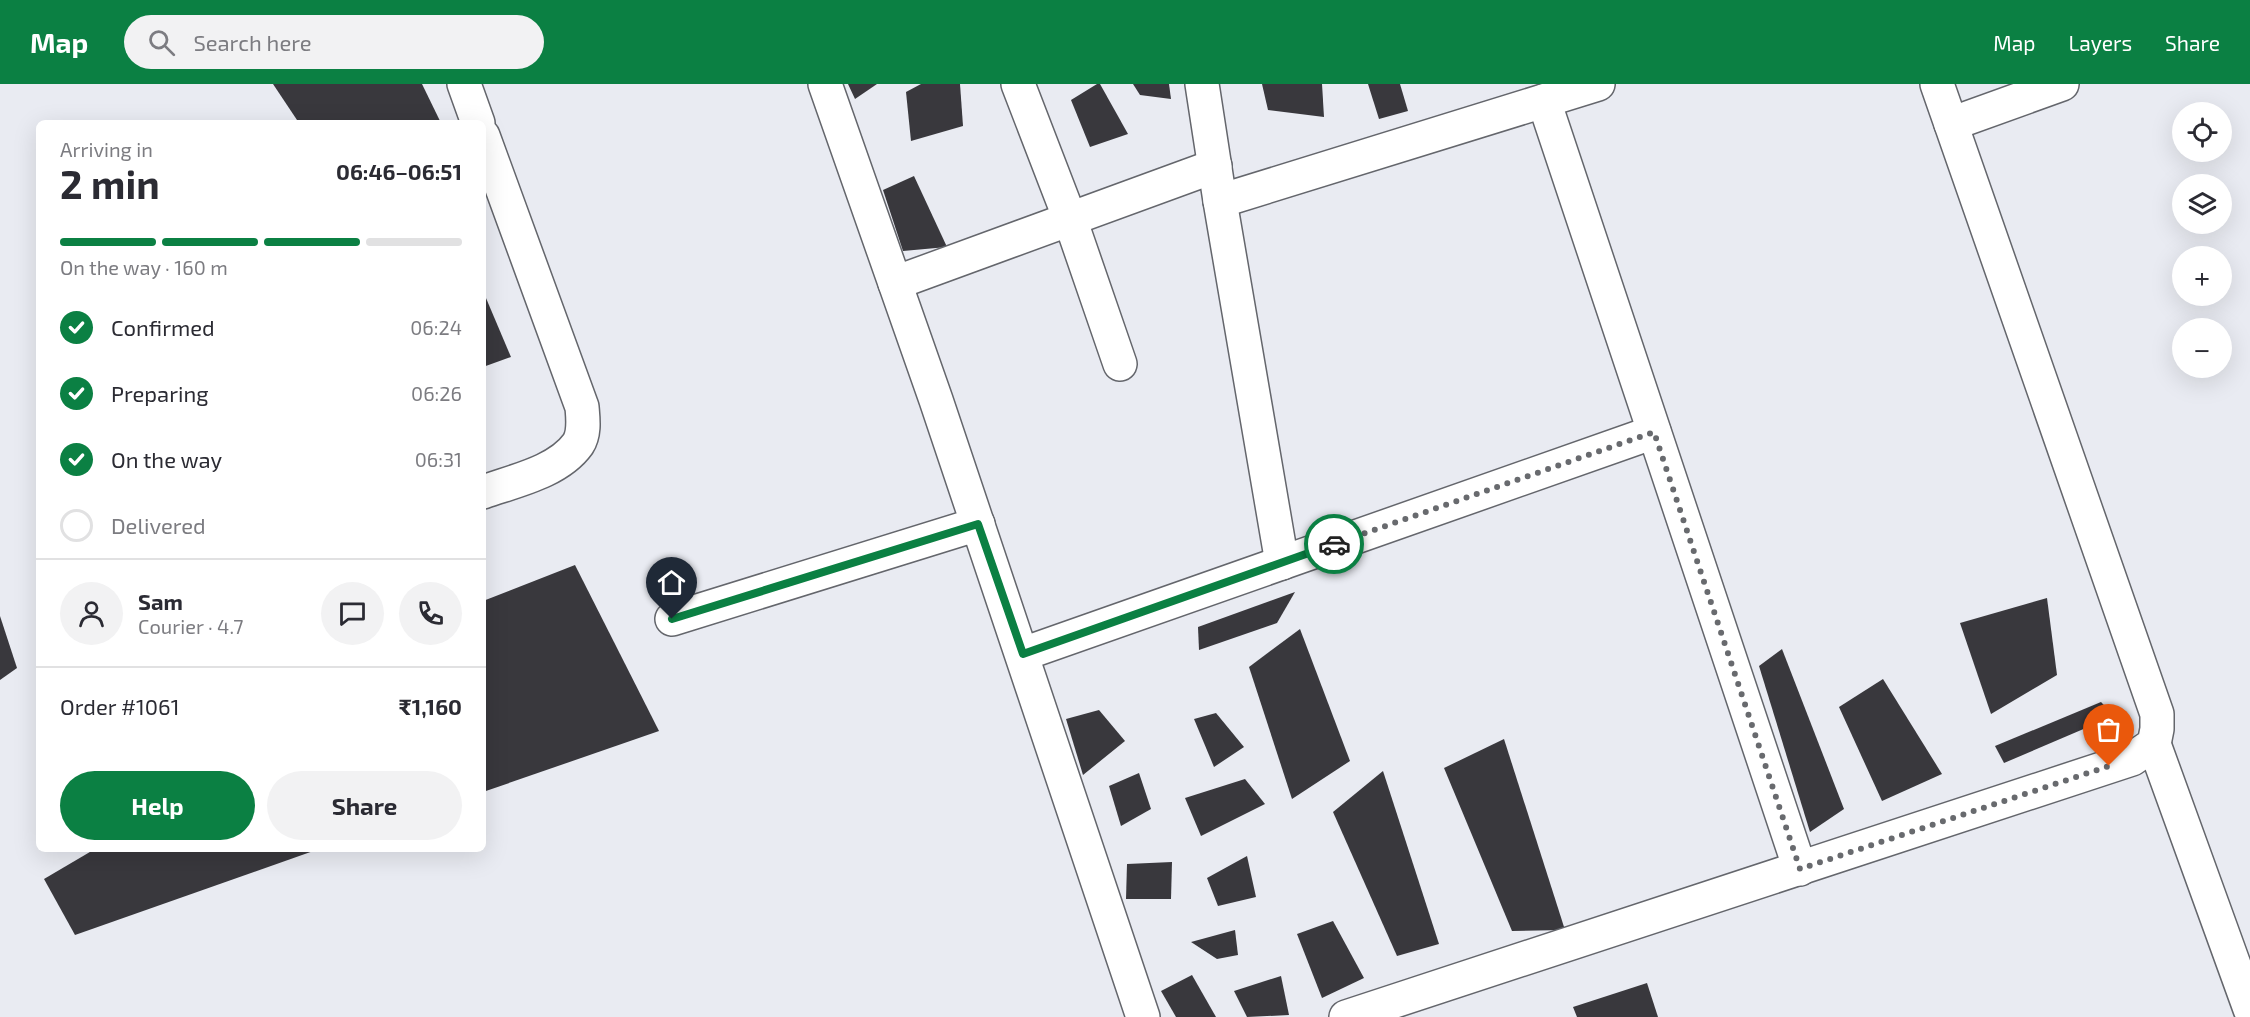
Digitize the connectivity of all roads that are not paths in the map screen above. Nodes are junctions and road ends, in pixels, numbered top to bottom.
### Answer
1 (464, 84) edge
2 (825, 84) edge
3 (1018, 84) edge
4 (1202, 84) edge
5 (1598, 84) edge
6 (1937, 84) edge
7 (2062, 84) edge
8 (1554, 94) edge
9 (477, 120) edge
10 (1951, 124) junction
11 (486, 144) edge
12 (1215, 166) junction
13 (1220, 201) junction
14 (1070, 219) junction
15 (895, 284) junction
16 (1120, 364) dead end
17 (1654, 432) junction
18 (486, 491) edge
19 (978, 524) junction
20 (1282, 563) junction
21 (672, 619) dead end
22 (1023, 654) junction
23 (2154, 744) junction
24 (1800, 869) junction
25 (2250, 1009) edge
26 (1143, 1017) edge
27 (1346, 1017) edge

1 - 9 street
2 - 15 street
3 - 14 street
4 - 12 street
5 - 8 street
6 - 10 street
7 - 10 street
8 - 13 street
8 - 17 street
10 - 23 street
11 - 18 street
12 - 13 street
12 - 14 street
13 - 20 street
14 - 15 street
14 - 16 street
15 - 19 street
17 - 20 street
17 - 24 street
19 - 21 street
19 - 22 street
20 - 22 street
22 - 26 street
23 - 24 street
23 - 25 street
24 - 27 street

